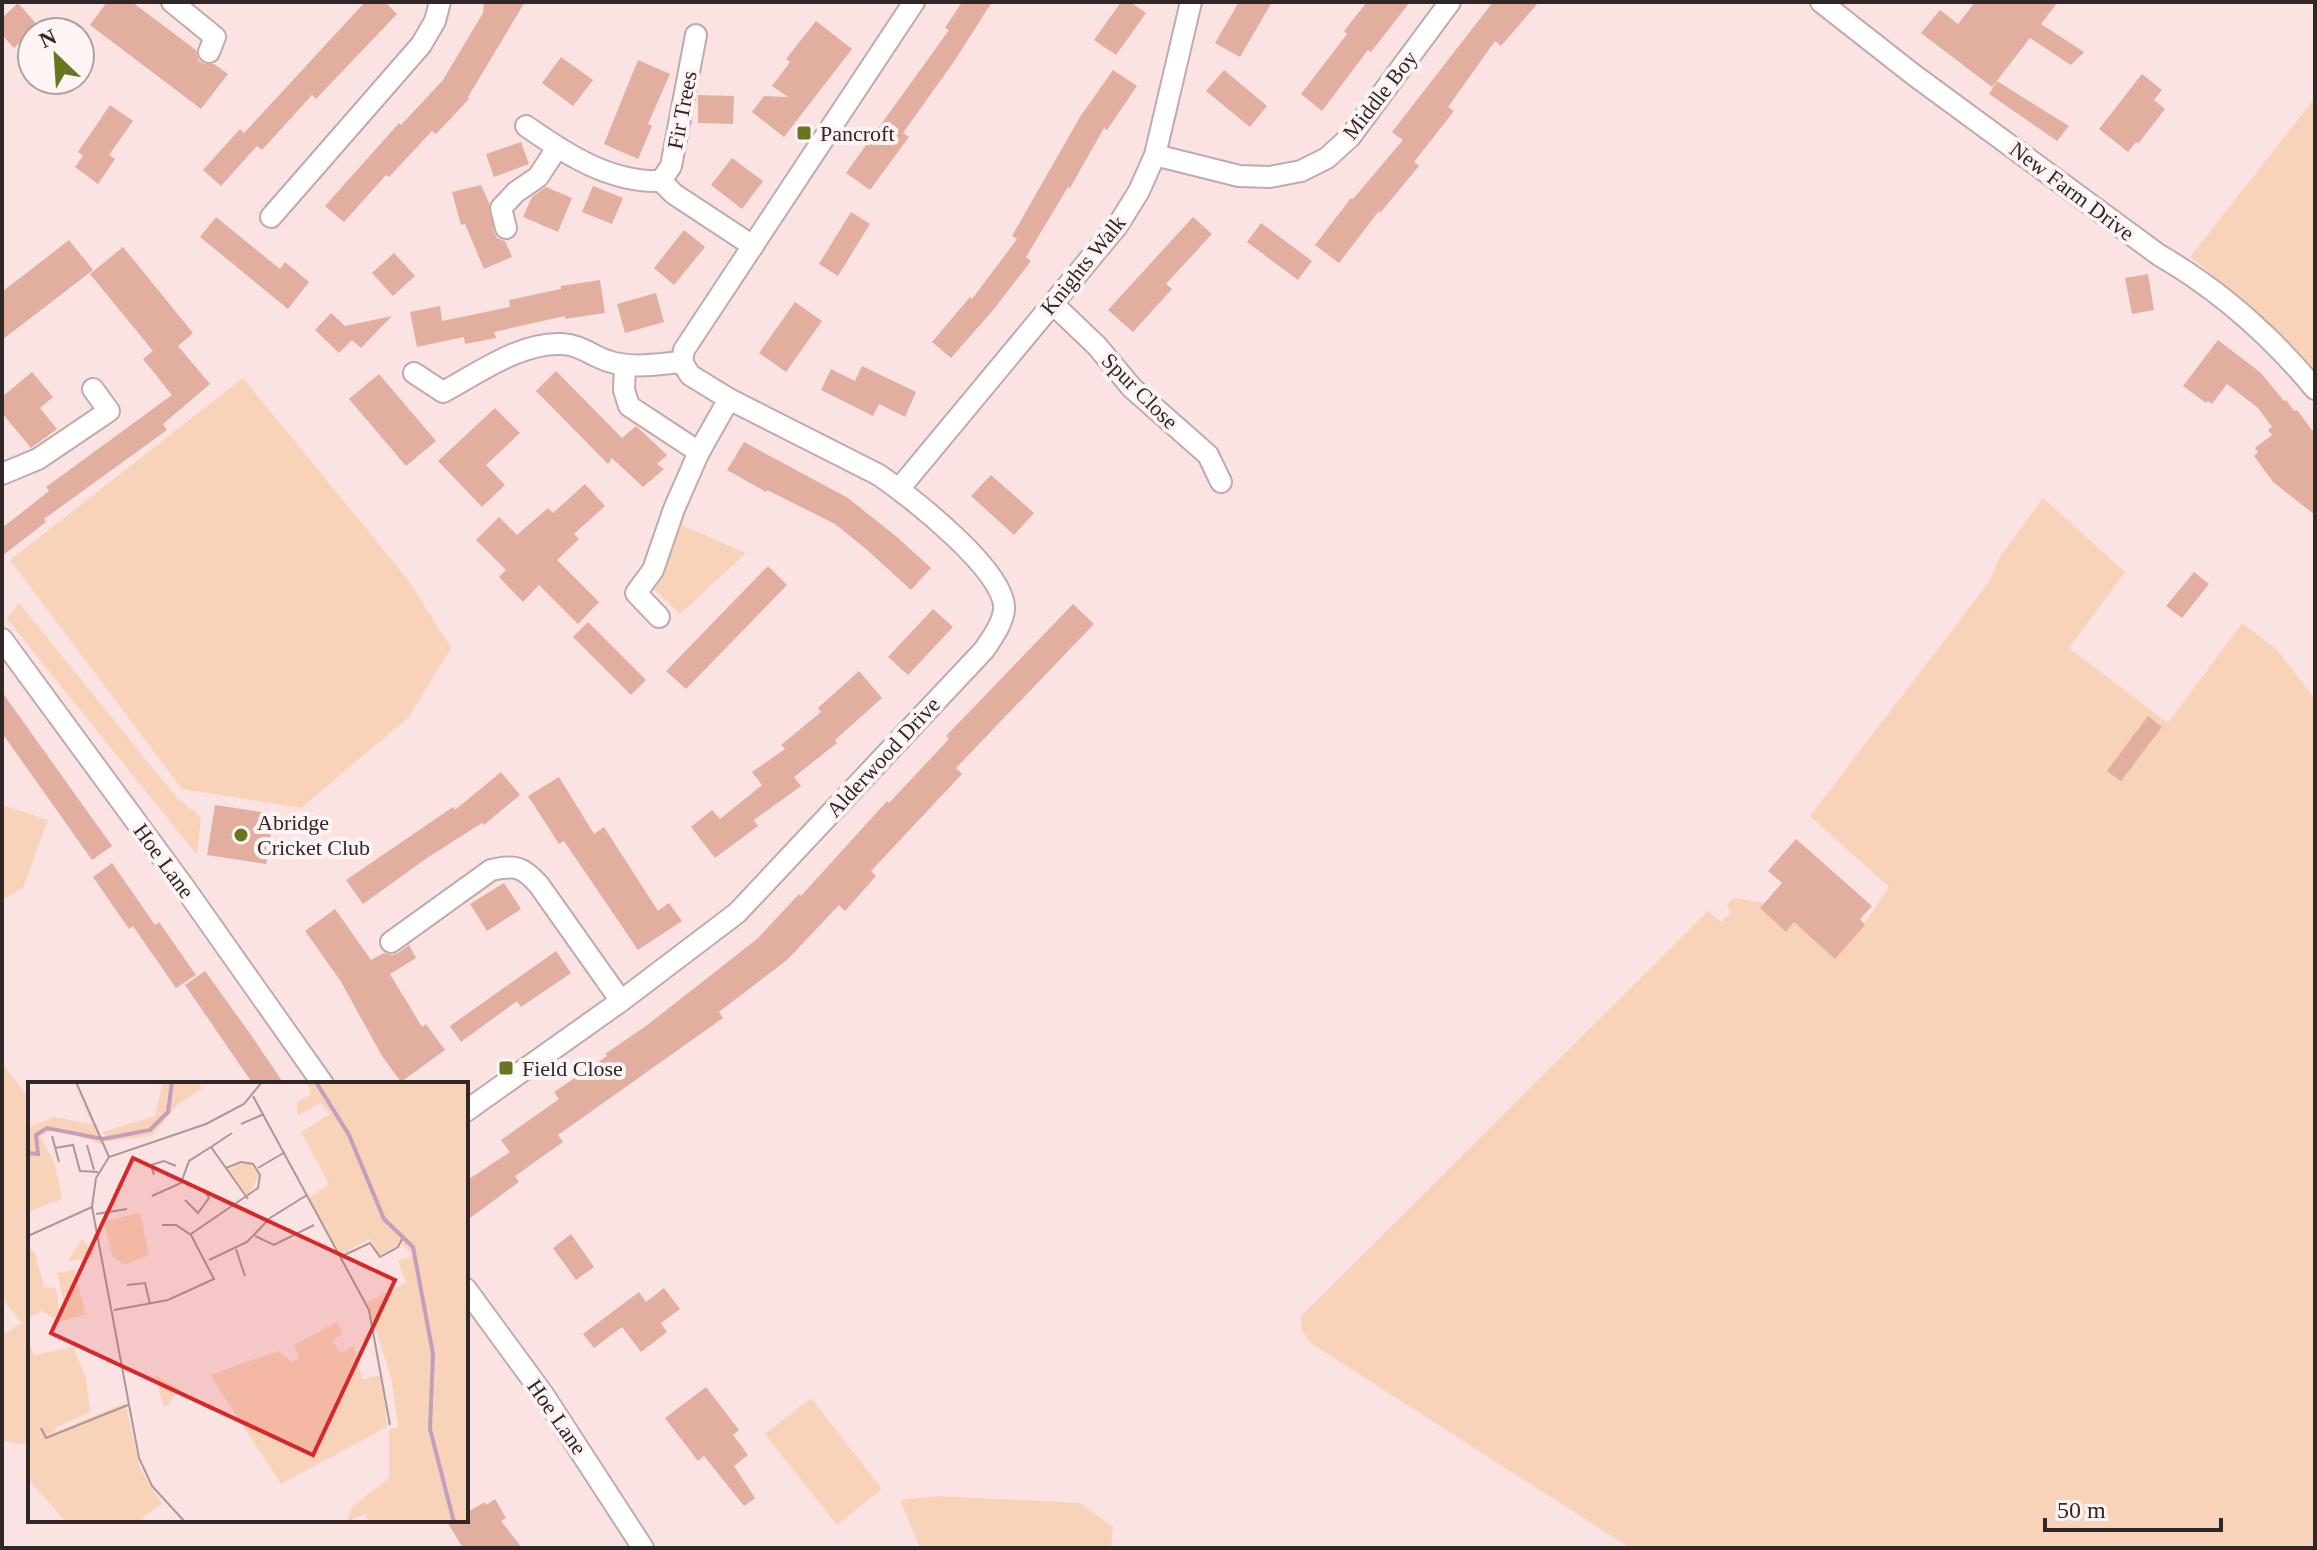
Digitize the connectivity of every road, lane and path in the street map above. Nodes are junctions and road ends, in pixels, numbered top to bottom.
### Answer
1 (172, 2) edge
2 (440, 2) edge
3 (914, 2) edge
4 (1191, 2) edge
5 (1450, 2) edge
6 (1821, 2) edge
7 (696, 35) dead end
8 (209, 52) dead end
9 (526, 126) dead end
10 (557, 148) junction
11 (1155, 155) junction
12 (661, 181) junction
13 (271, 217) dead end
14 (506, 228) dead end
15 (753, 246) junction
16 (1053, 304) junction
17 (682, 362) junction
18 (625, 365) junction
19 (414, 373) dead end
20 (93, 389) dead end
21 (2315, 389) edge
22 (729, 399) junction
23 (699, 452) junction
24 (2, 474) edge
25 (1221, 482) dead end
26 (899, 489) junction
27 (659, 617) dead end
28 (2, 639) edge
29 (391, 942) dead end
30 (621, 1001) junction
31 (322, 1082) edge
32 (468, 1110) edge
33 (468, 1292) edge
34 (643, 1548) edge

1 - 8 street
2 - 13 street
3 - 15 street
4 - 11 street, Knights Walk
5 - 11 street, Middle Boy
6 - 21 street, New Farm Drive
7 - 12 street, Fir Trees
9 - 10 street
10 - 12 street
10 - 14 street
11 - 16 street, Knights Walk
12 - 15 street
15 - 17 street
16 - 25 street, Spur Close
16 - 26 street, Knights Walk
17 - 18 street
17 - 22 street, Alderwood Drive
18 - 19 street
18 - 23 street
20 - 24 street
22 - 23 street
22 - 26 street, Alderwood Drive
23 - 27 street
26 - 30 street, Alderwood Drive
28 - 31 street, Hoe Lane
29 - 30 street
30 - 32 street, Alderwood Drive
33 - 34 street, Hoe Lane

